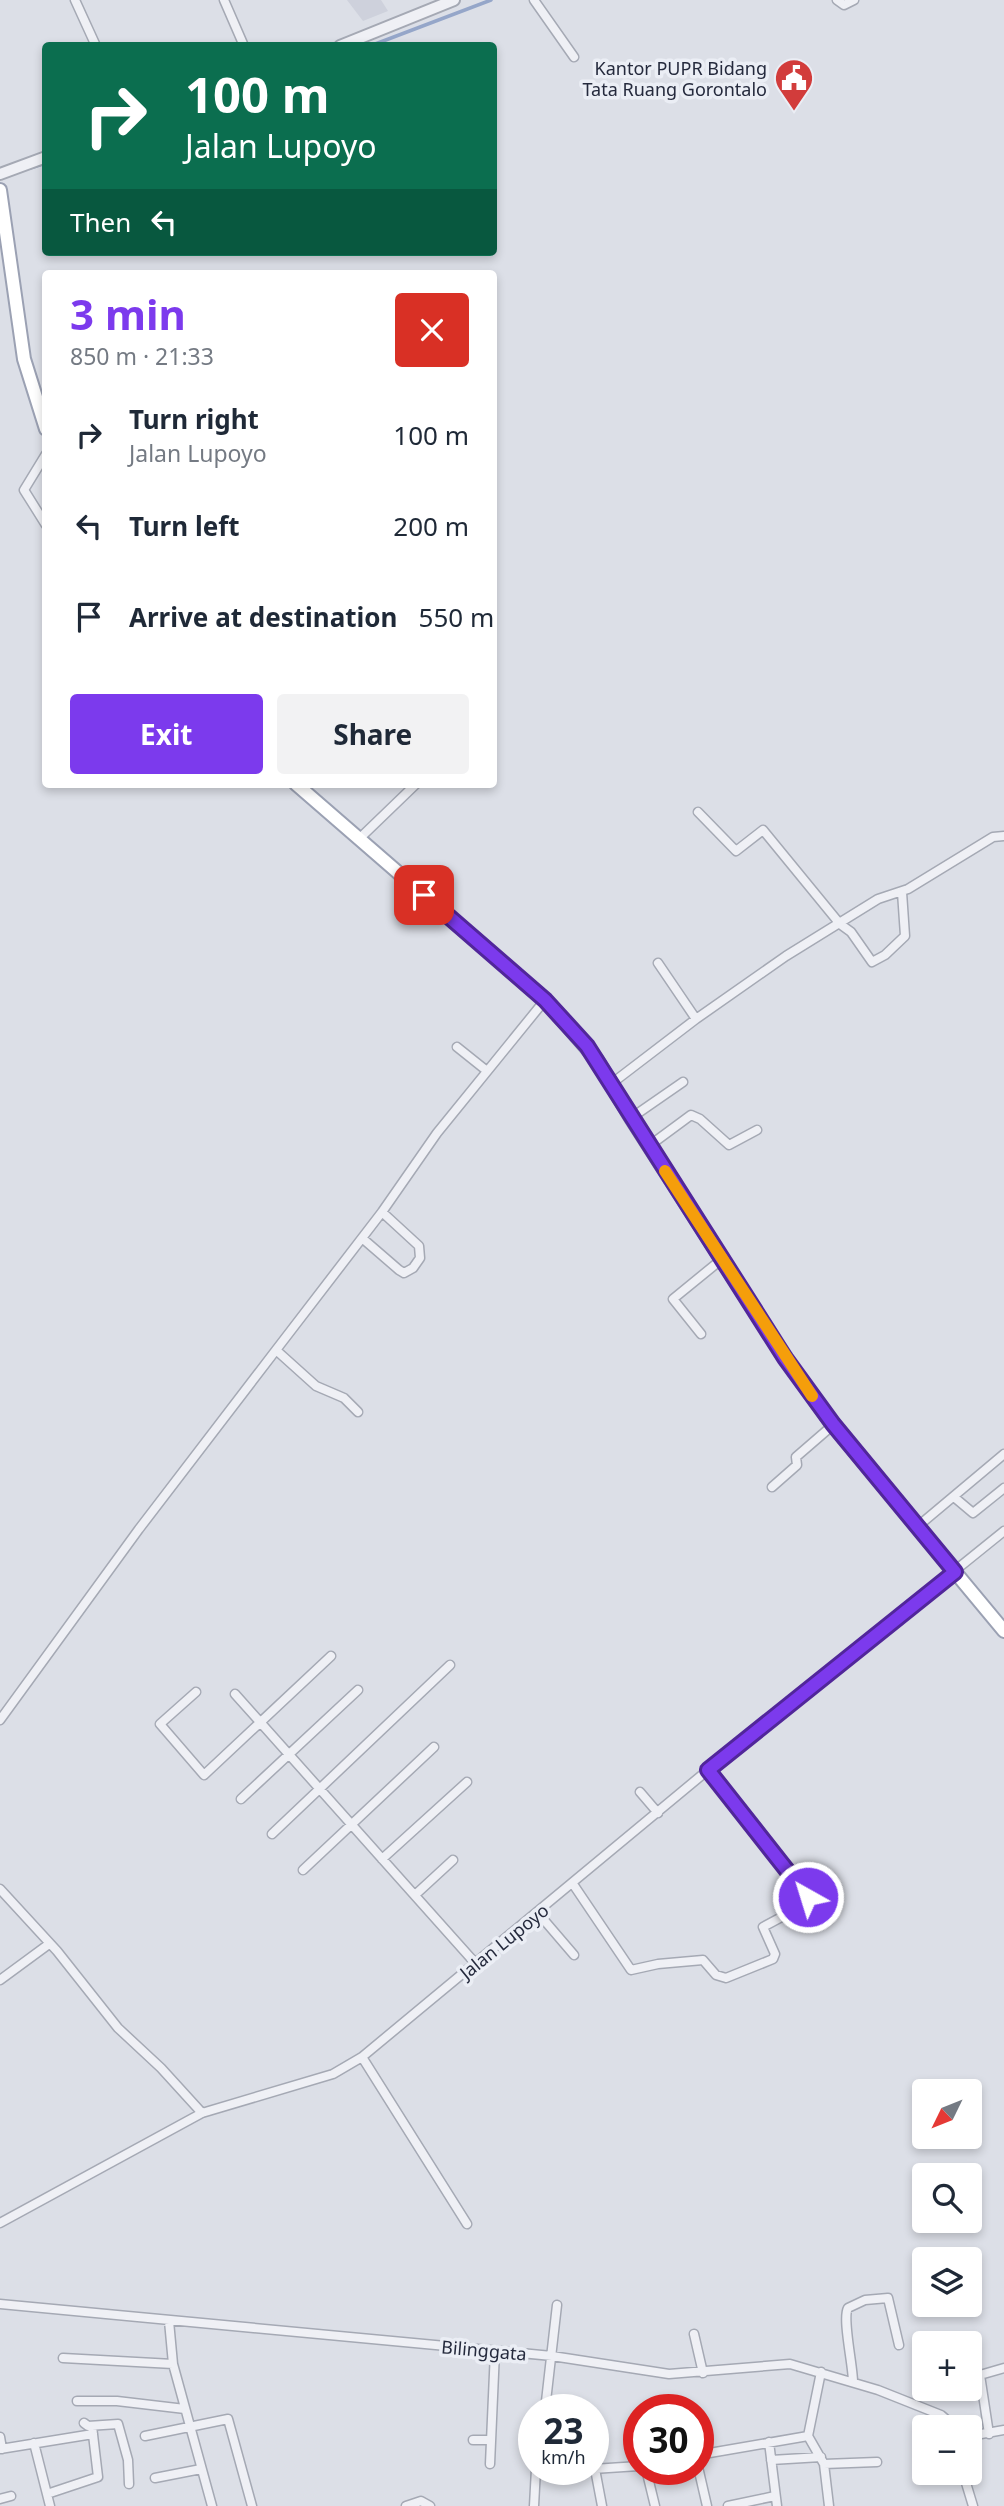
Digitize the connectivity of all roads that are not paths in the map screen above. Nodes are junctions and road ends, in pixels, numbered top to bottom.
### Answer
1 (75, 0) edge
2 (224, 0) edge
3 (454, 0) edge
4 (534, 0) edge
5 (836, 0) edge
6 (854, 0) edge
7 (94, 42) edge
8 (242, 42) edge
9 (350, 42) edge
10 (574, 57) dead end
11 (42, 158) edge
12 (0, 174) edge
13 (0, 190) edge
14 (42, 416) edge
15 (42, 460) edge
16 (42, 519) edge
17 (301, 788) edge
18 (412, 788) edge
19 (698, 812) dead end
20 (1004, 836) edge
21 (360, 838) junction
22 (445, 872) dead end
23 (902, 892) junction
24 (424, 895) junction
25 (840, 924) junction
26 (658, 962) dead end
27 (545, 1000) junction
28 (696, 1019) junction
29 (457, 1047) dead end
30 (487, 1071) junction
31 (683, 1083) dead end
32 (611, 1084) junction
33 (631, 1118) junction
34 (757, 1130) dead end
35 (649, 1146) junction
36 (382, 1212) junction
37 (362, 1238) junction
38 (722, 1259) junction
39 (701, 1334) dead end
40 (276, 1350) junction
41 (358, 1412) dead end
42 (833, 1424) junction
43 (1004, 1454) edge
44 (772, 1487) dead end
45 (1004, 1488) edge
46 (954, 1497) junction
47 (917, 1527) junction
48 (1004, 1531) edge
49 (955, 1572) junction
50 (1004, 1631) edge
51 (331, 1656) dead end
52 (450, 1665) dead end
53 (358, 1690) dead end
54 (197, 1692) dead end
55 (235, 1694) dead end
56 (0, 1720) edge
57 (260, 1722) junction
58 (434, 1747) dead end
59 (289, 1754) junction
60 (708, 1770) junction
61 (467, 1782) dead end
62 (320, 1789) junction
63 (640, 1792) dead end
64 (241, 1799) dead end
65 (658, 1813) junction
66 (351, 1825) junction
67 (272, 1834) dead end
68 (382, 1859) junction
69 (453, 1860) dead end
70 (303, 1870) dead end
71 (573, 1884) junction
72 (0, 1889) edge
73 (415, 1895) junction
74 (538, 1913) junction
75 (49, 1944) junction
76 (574, 1955) dead end
77 (476, 1964) junction
78 (0, 1980) edge
79 (362, 2057) junction
80 (202, 2113) junction
81 (0, 2223) edge
82 (467, 2224) dead end
83 (0, 2304) edge
84 (557, 2305) dead end
85 (169, 2325) junction
86 (694, 2334) dead end
87 (899, 2346) dead end
88 (494, 2356) junction
89 (63, 2358) dead end
90 (173, 2364) junction
91 (552, 2364) junction
92 (1004, 2368) edge
93 (821, 2372) junction
94 (703, 2373) junction
95 (982, 2374) edge
96 (853, 2382) junction
97 (982, 2393) edge
98 (547, 2394) edge
99 (77, 2401) dead end
100 (184, 2409) junction
101 (941, 2415) edge
102 (189, 2426) junction
103 (90, 2428) junction
104 (1004, 2430) edge
105 (989, 2434) junction
106 (145, 2435) dead end
107 (982, 2435) edge
108 (808, 2436) junction
109 (0, 2437) edge
110 (473, 2440) dead end
111 (491, 2440) junction
112 (769, 2442) junction
113 (34, 2443) junction
114 (1, 2449) edge
115 (714, 2452) edge
116 (771, 2460) junction
117 (823, 2461) junction
118 (877, 2462) dead end
119 (490, 2464) dead end
120 (201, 2469) junction
121 (155, 2478) dead end
122 (128, 2484) dead end
123 (535, 2485) edge
124 (597, 2485) edge
125 (650, 2485) edge
126 (702, 2485) edge
127 (967, 2485) edge
128 (47, 2494) junction
129 (11, 2496) dead end
130 (775, 2496) junction
131 (0, 2499) edge
132 (50, 2506) edge
133 (212, 2506) edge
134 (252, 2506) edge
135 (406, 2506) edge
136 (430, 2506) edge
137 (534, 2506) edge
138 (602, 2506) edge
139 (655, 2506) edge
140 (707, 2506) edge
141 (727, 2506) edge
142 (776, 2506) edge
143 (829, 2506) edge
144 (973, 2506) edge

1 - 7 street
2 - 8 street
3 - 9 street
4 - 10 street
5 - 6 street
11 - 12 street
13 - 14 main road
15 - 16 street
17 - 21 main road
18 - 21 street
19 - 25 street
20 - 23 street
21 - 24 main road
22 - 24 street
23 - 25 street
23 - 25 street
24 - 27 main road
25 - 28 street
26 - 28 street
27 - 30 street
27 - 32 main road
28 - 32 street
29 - 30 street
30 - 36 street
31 - 33 street
32 - 33 main road
33 - 35 main road
34 - 35 street
35 - 38 main road
36 - 37 street
36 - 37 street
37 - 40 street
38 - 39 street
38 - 42 main road
40 - 41 street
40 - 56 street
42 - 44 street
42 - 47 main road
43 - 46 street
45 - 46 street
46 - 47 street
47 - 49 main road
48 - 49 street, Jalan Lupoyo
49 - 50 main road
49 - 60 street, Jalan Lupoyo
51 - 57 street
52 - 62 street
53 - 59 street
54 - 57 street
55 - 57 street
57 - 59 street
58 - 66 street
59 - 62 street
59 - 64 street
60 - 65 street, Jalan Lupoyo
60 - 71 street
61 - 68 street
62 - 66 street
62 - 67 street
63 - 65 street
65 - 71 street, Jalan Lupoyo
66 - 68 street
66 - 70 street
68 - 73 street
69 - 73 street
71 - 74 street, Jalan Lupoyo
72 - 75 street
73 - 77 street
74 - 76 street
74 - 77 street, Jalan Lupoyo
75 - 78 street
75 - 80 street
77 - 79 street, Jalan Lupoyo
79 - 80 street, Jalan Lupoyo
79 - 82 street
80 - 81 street, Jalan Lupoyo
83 - 85 street, Bilinggata
84 - 91 street
85 - 88 street, Bilinggata
85 - 90 street
86 - 94 street
87 - 96 street
88 - 91 street, Bilinggata
88 - 111 street
89 - 90 street
90 - 100 street
91 - 94 street, Bilinggata
91 - 98 street
92 - 95 street
93 - 94 street, Bilinggata
93 - 96 street, Bilinggata
93 - 108 street
96 - 101 street, Bilinggata
97 - 105 street
99 - 100 street
100 - 102 street
102 - 106 street
102 - 120 street
102 - 134 street
103 - 113 street
103 - 122 street
103 - 128 street
104 - 105 street
105 - 107 street
108 - 112 street
108 - 117 street
109 - 114 street
110 - 111 street
111 - 119 street
112 - 115 street
112 - 116 street
113 - 114 street
113 - 128 street
116 - 117 street
116 - 130 street
117 - 118 street
117 - 143 street
120 - 121 street
120 - 133 street
123 - 137 street
124 - 138 street
125 - 139 street
126 - 140 street
127 - 144 street
128 - 132 street
129 - 131 street
130 - 141 street
130 - 142 street
135 - 136 street

